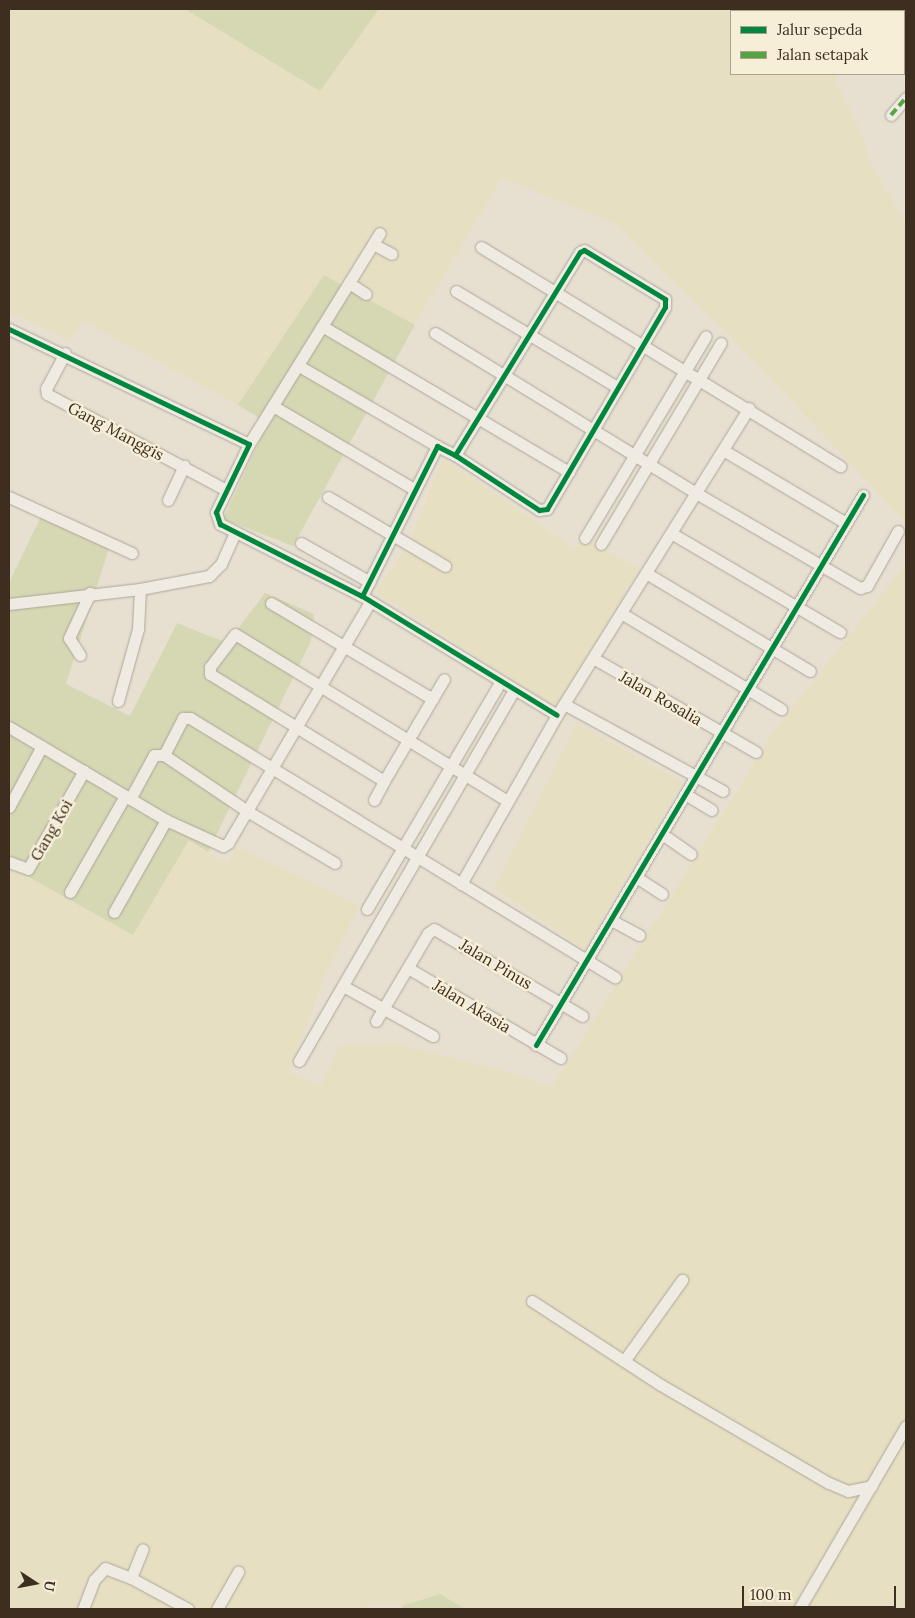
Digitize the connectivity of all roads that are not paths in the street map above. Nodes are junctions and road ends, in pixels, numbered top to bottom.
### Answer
1 (906, 98) edge
2 (891, 116) dead end
3 (380, 233) dead end
4 (373, 244) junction
5 (481, 247) dead end
6 (392, 254) dead end
7 (349, 283) junction
8 (456, 291) dead end
9 (554, 292) junction
10 (366, 294) dead end
11 (322, 326) junction
12 (9, 329) edge
13 (435, 333) dead end
14 (528, 333) junction
15 (706, 336) dead end
16 (721, 343) dead end
17 (643, 345) junction
18 (65, 353) junction
19 (299, 366) junction
20 (686, 370) junction
21 (503, 375) junction
22 (700, 378) junction
23 (617, 387) junction
24 (272, 406) junction
25 (749, 408) junction
26 (478, 417) junction
27 (593, 430) junction
28 (249, 444) junction
29 (437, 446) junction
30 (723, 450) junction
31 (455, 455) junction
32 (635, 455) junction
33 (649, 464) junction
34 (184, 466) junction
35 (840, 466) dead end
36 (569, 472) junction
37 (414, 489) junction
38 (226, 490) junction
39 (696, 493) junction
40 (863, 495) dead end
41 (9, 497) edge
42 (328, 497) dead end
43 (168, 500) dead end
44 (846, 524) junction
45 (898, 531) dead end
46 (234, 532) junction
47 (671, 532) junction
48 (394, 536) junction
49 (586, 538) dead end
50 (300, 543) dead end
51 (601, 544) dead end
52 (132, 553) dead end
53 (445, 566) dead end
54 (821, 566) junction
55 (646, 573) junction
56 (370, 582) junction
57 (140, 589) junction
58 (90, 593) junction
59 (366, 599) junction
60 (271, 603) dead end
61 (9, 604) edge
62 (796, 608) junction
63 (621, 613) junction
64 (840, 632) dead end
65 (343, 647) junction
66 (772, 648) junction
67 (80, 655) dead end
68 (593, 658) junction
69 (810, 671) dead end
70 (444, 680) dead end
71 (500, 682) junction
72 (320, 688) junction
73 (748, 689) junction
74 (514, 690) junction
75 (433, 699) junction
76 (118, 701) dead end
77 (564, 704) junction
78 (781, 709) dead end
79 (557, 715) junction
80 (9, 727) edge
81 (296, 730) junction
82 (721, 734) junction
83 (407, 740) junction
84 (42, 746) junction
85 (756, 752) dead end
86 (164, 755) junction
87 (450, 765) junction
88 (271, 769) junction
89 (84, 771) junction
90 (463, 773) junction
91 (696, 777) junction
92 (384, 782) junction
93 (723, 791) dead end
94 (685, 794) junction
95 (127, 797) junction
96 (374, 800) dead end
97 (507, 801) junction
98 (9, 807) edge
99 (712, 810) dead end
100 (247, 811) junction
101 (166, 820) junction
102 (662, 834) junction
103 (402, 847) junction
104 (691, 854) dead end
105 (417, 856) junction
106 (9, 862) edge
107 (335, 863) dead end
108 (636, 877) junction
109 (461, 884) junction
110 (70, 892) dead end
111 (662, 894) dead end
112 (367, 909) dead end
113 (114, 912) dead end
114 (611, 920) junction
115 (639, 935) dead end
116 (587, 960) junction
117 (408, 968) junction
118 (616, 977) dead end
119 (343, 986) junction
120 (561, 1004) junction
121 (384, 1008) junction
122 (582, 1016) dead end
123 (376, 1020) dead end
124 (433, 1036) dead end
125 (536, 1045) junction
126 (560, 1058) dead end
127 (299, 1061) dead end
128 (682, 1280) dead end
129 (532, 1301) dead end
130 (624, 1361) junction
131 (906, 1426) edge
132 (871, 1486) junction
133 (143, 1549) dead end
134 (238, 1572) dead end
135 (131, 1578) junction
136 (83, 1609) edge
137 (188, 1609) edge
138 (217, 1609) edge
139 (799, 1609) edge

1 - 2 street
3 - 4 street
4 - 6 street
4 - 7 street
5 - 9 street
7 - 10 street
7 - 11 street
8 - 14 street
9 - 14 street
9 - 17 street
9 - 17 street
11 - 19 street
11 - 26 street
12 - 18 street
13 - 21 street
14 - 21 street
14 - 23 street
15 - 20 street
16 - 22 street
17 - 20 street
17 - 23 street
18 - 28 street
18 - 34 street, Gang Manggis
19 - 24 street
19 - 29 street
20 - 22 street
20 - 32 street
21 - 26 street
21 - 27 street
22 - 25 street
22 - 33 street
23 - 27 street
24 - 28 street
24 - 37 street
25 - 30 street
25 - 35 street
26 - 31 street
26 - 36 street
27 - 32 street
27 - 36 street
28 - 38 street
29 - 31 street
29 - 37 street
30 - 39 street
30 - 44 street
31 - 36 street
32 - 33 street
32 - 49 street
33 - 39 street
33 - 51 street
34 - 38 street, Gang Manggis
34 - 43 street
37 - 48 street
38 - 46 street
39 - 47 street
39 - 54 street
40 - 44 street
41 - 52 street
42 - 48 street
44 - 54 street
45 - 54 street
46 - 57 street
46 - 59 street
47 - 55 street
47 - 62 street
48 - 53 street
48 - 56 street
50 - 56 street
54 - 62 street
55 - 63 street
55 - 66 street
56 - 59 street
57 - 58 street
57 - 76 street
58 - 61 street
58 - 67 street
59 - 65 street
59 - 71 street
60 - 65 street
62 - 64 street
62 - 66 street
63 - 68 street
63 - 73 street
65 - 72 street
65 - 75 street
66 - 69 street
66 - 73 street
68 - 77 street
68 - 82 street, Jalan Rosalia
70 - 75 street
71 - 74 street
71 - 87 street
72 - 81 street
72 - 81 street
72 - 83 street
73 - 78 street
73 - 82 street
74 - 79 street
74 - 90 street
75 - 83 street
77 - 79 street
77 - 91 street
79 - 97 street
80 - 84 street
81 - 88 street
81 - 92 street
82 - 85 street, Jalan Rosalia
82 - 91 street
83 - 87 street
83 - 92 street
84 - 89 street
84 - 98 street
86 - 88 street
86 - 95 street
86 - 100 street
87 - 90 street
87 - 103 street
88 - 100 street
88 - 103 street
89 - 95 street
89 - 106 street, Gang Koi
90 - 97 street
90 - 105 street
91 - 93 street
91 - 94 street
92 - 96 street
94 - 99 street
94 - 102 street
95 - 101 street
95 - 110 street
97 - 109 street
100 - 101 street
100 - 107 street
101 - 113 street
102 - 104 street
102 - 108 street
103 - 105 street
103 - 112 street
105 - 109 street
105 - 119 street
108 - 111 street
108 - 114 street
109 - 116 street
114 - 115 street
114 - 116 street
116 - 118 street
116 - 120 street
117 - 120 street, Jalan Pinus
117 - 121 street
117 - 125 street, Jalan Akasia
119 - 121 street
119 - 127 street
120 - 122 street, Jalan Pinus
120 - 125 street
121 - 123 street
121 - 124 street
125 - 126 street, Jalan Akasia
128 - 130 street
129 - 130 street
130 - 132 street
131 - 132 street
132 - 139 street
133 - 135 street
134 - 138 street
135 - 136 street
135 - 137 street

